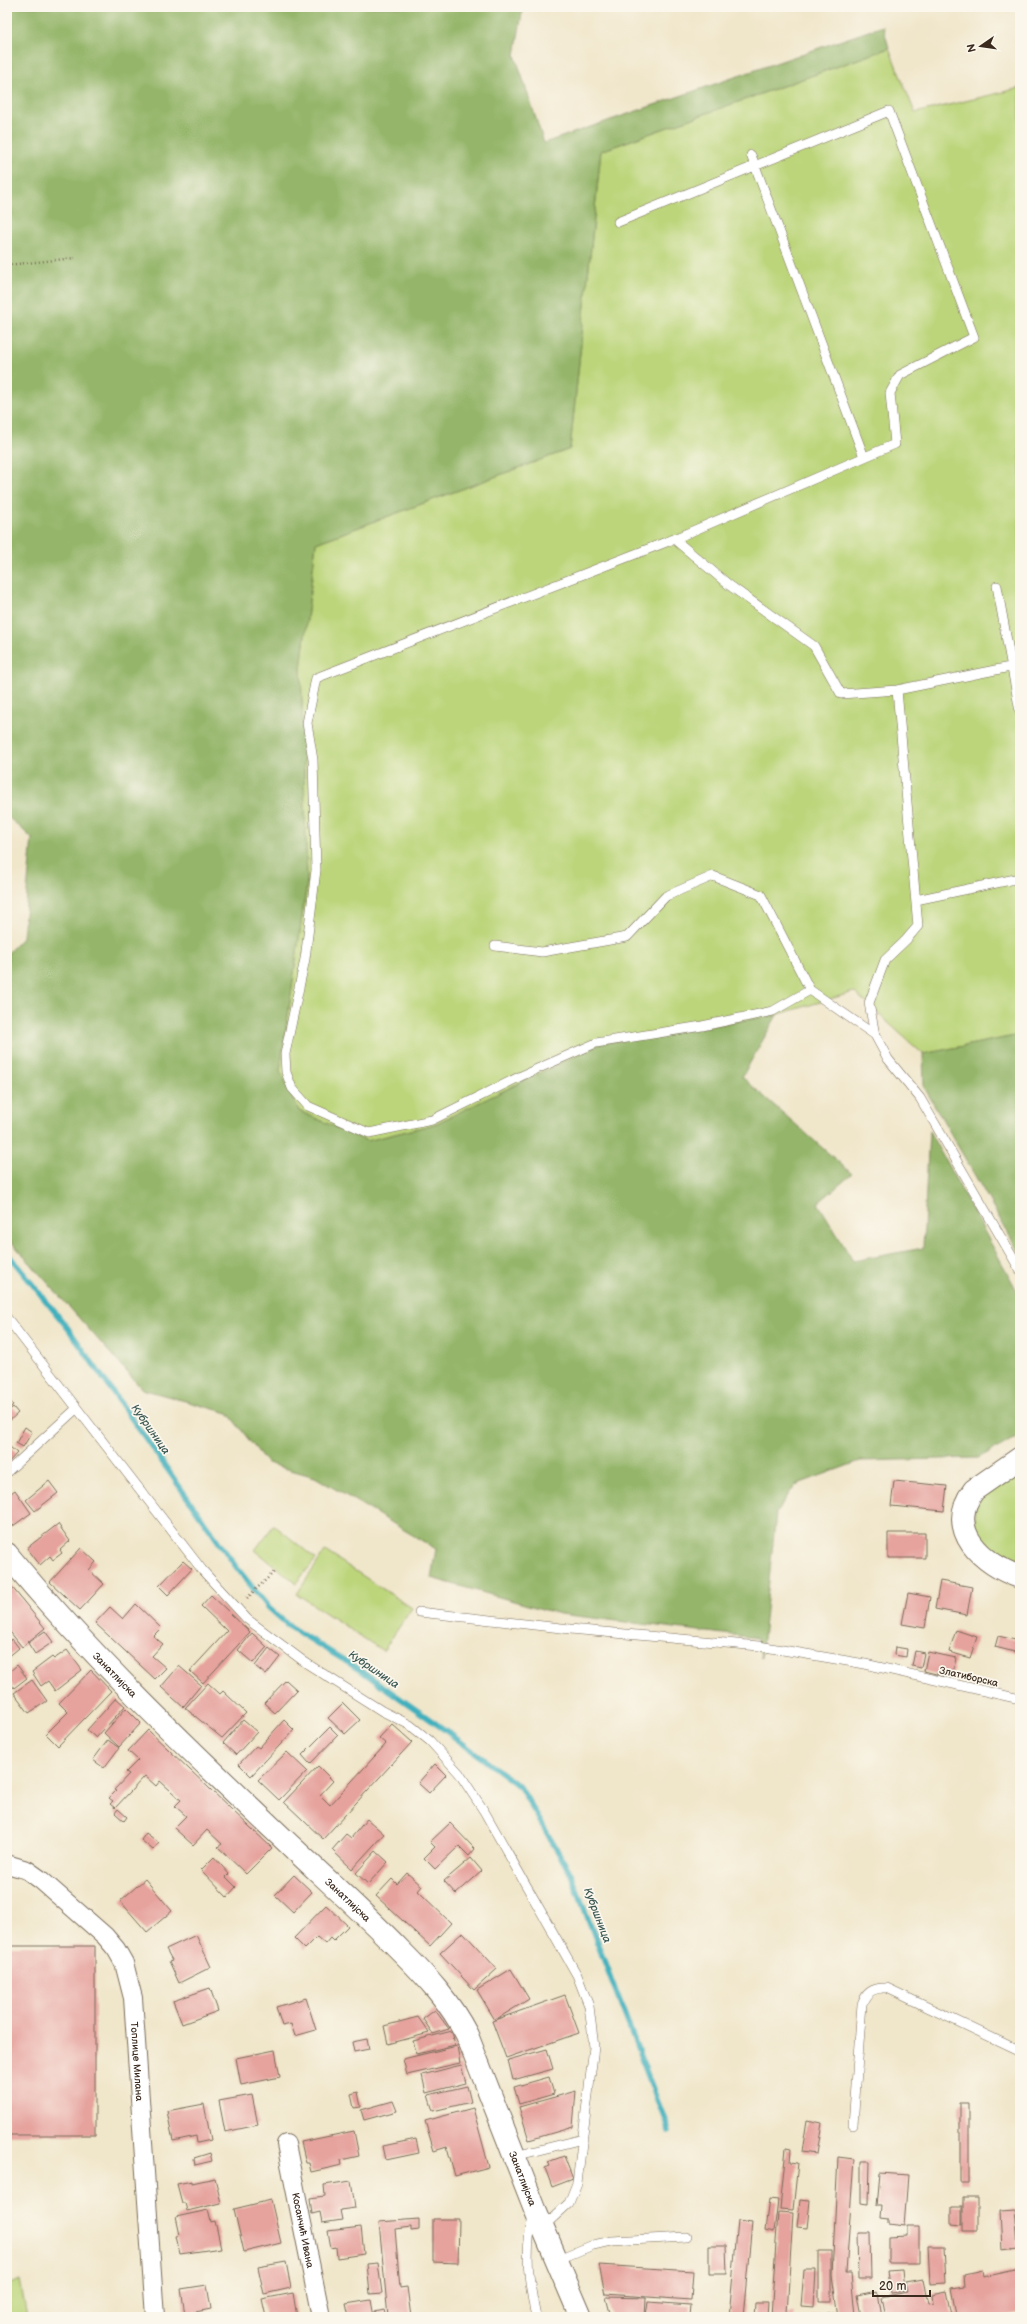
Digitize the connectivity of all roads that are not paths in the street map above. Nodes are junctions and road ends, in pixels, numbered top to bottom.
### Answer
1 (751, 155) dead end
2 (755, 166) junction
3 (618, 222) dead end
4 (864, 457) junction
5 (674, 539) junction
6 (997, 586) dead end
7 (1016, 666) edge
8 (897, 690) junction
9 (1020, 712) edge
10 (1020, 878) edge
11 (916, 900) junction
12 (495, 946) dead end
13 (810, 990) junction
14 (874, 1035) junction
15 (1020, 1270) edge
16 (7, 1318) edge
17 (76, 1409) junction
18 (1020, 1458) edge
19 (7, 1472) edge
20 (7, 1554) edge
21 (1020, 1577) edge
22 (420, 1612) dead end
23 (1020, 1699) edge
24 (7, 1864) edge
25 (1020, 2051) edge
26 (853, 2126) dead end
27 (583, 2139) junction
28 (286, 2144) dead end
29 (515, 2156) junction
30 (539, 2218) junction
31 (686, 2237) dead end
32 (557, 2260) junction
33 (155, 2317) edge
34 (321, 2317) edge
35 (536, 2317) edge
36 (581, 2317) edge

1 - 2 lane
2 - 3 lane
2 - 4 lane
2 - 4 lane
4 - 5 lane
5 - 8 lane
5 - 13 lane
6 - 7 lane
7 - 8 lane
7 - 9 lane
8 - 11 lane
10 - 11 lane
11 - 14 lane
12 - 13 lane
13 - 14 lane
14 - 15 lane
16 - 17 lane
17 - 19 lane
17 - 27 lane
18 - 21 street
20 - 29 street, Занатлијска
22 - 23 lane, Златиборска
24 - 33 street, Топлице Милана
25 - 26 lane
27 - 29 lane
27 - 30 lane
28 - 34 street, Косанчић Ивана
29 - 30 street, Занатлијска
30 - 32 street, Занатлијска
30 - 35 lane
31 - 32 lane
32 - 36 street, Занатлијска

